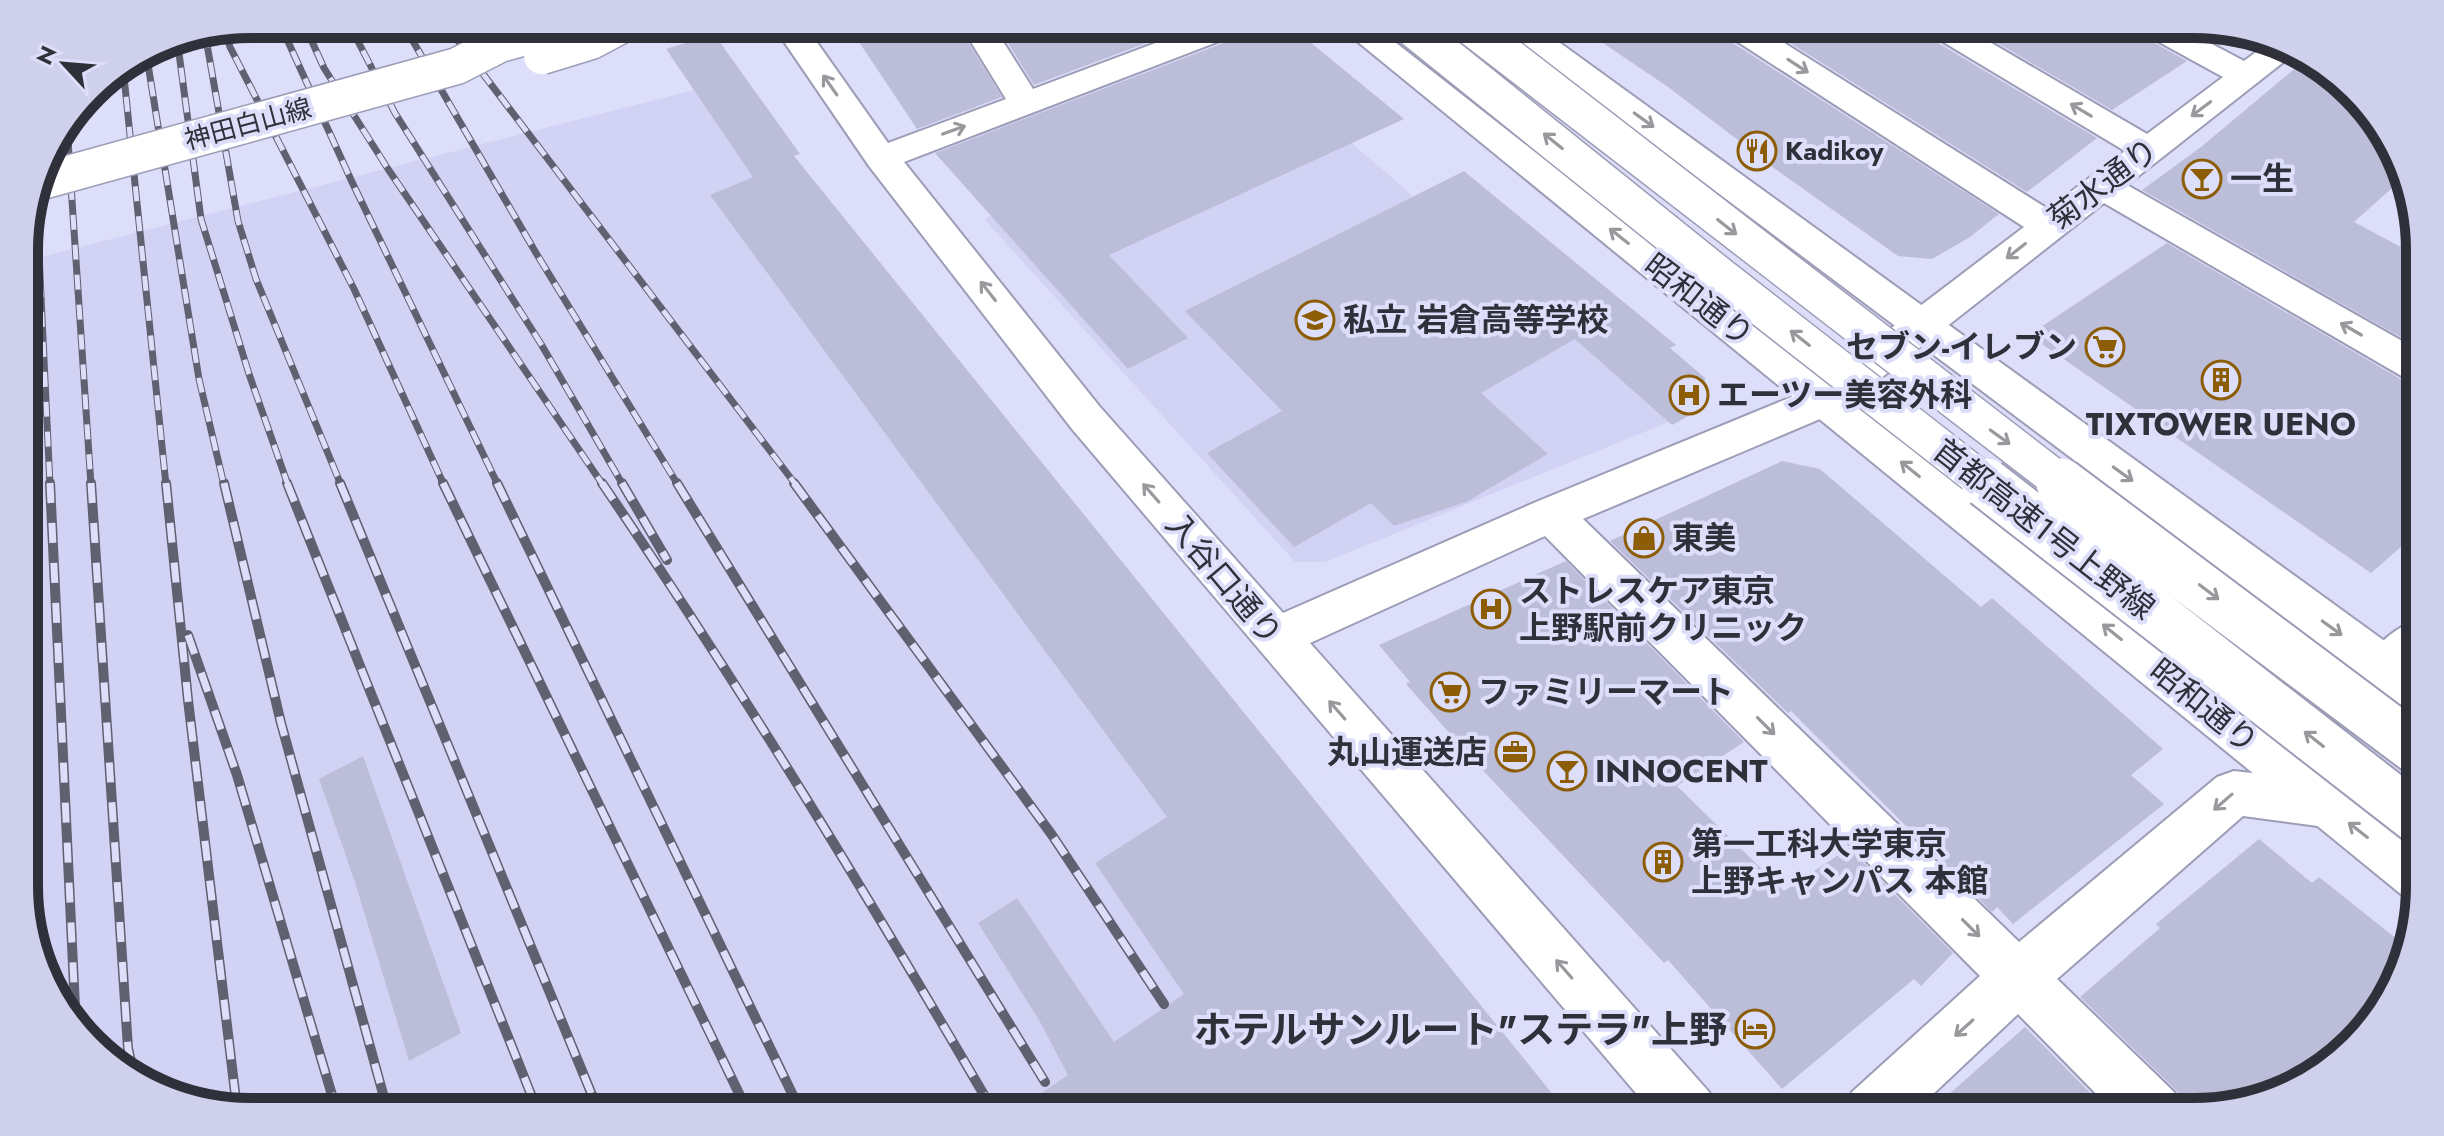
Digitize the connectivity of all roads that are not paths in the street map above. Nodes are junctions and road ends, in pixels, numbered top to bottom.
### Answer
1 (521, 38) edge
2 (592, 38) edge
3 (798, 38) edge
4 (985, 38) edge
5 (1198, 38) edge
6 (1370, 38) edge
7 (1424, 38) edge
8 (1485, 38) edge
9 (1532, 38) edge
10 (1754, 38) edge
11 (1960, 38) edge
12 (2176, 38) edge
13 (2274, 54) edge
14 (457, 66) junction
15 (2245, 75) junction
16 (1025, 103) junction
17 (2148, 150) junction
18 (881, 158) junction
19 (50, 179) edge
20 (2101, 186) junction
21 (2048, 226) junction
22 (1921, 324) junction
23 (2406, 361) edge
24 (1825, 400) junction
25 (1551, 514) junction
26 (1274, 638) junction
27 (2403, 680) edge
28 (2406, 741) edge
29 (2325, 804) junction
30 (2406, 810) edge
31 (2406, 867) edge
32 (2019, 977) junction
33 (1677, 1098) edge
34 (1887, 1098) edge
35 (2140, 1098) edge

1 - 14 main road, 神田白山線, bridge
2 - 14 main road, 神田白山線, bridge
18 -> 3 main road, 入谷口通り
4 - 16 main road
5 - 16 main road
24 -> 6 main road, 昭和通り
30 -> 7 main road, 首都高速1号上野線, bridge
8 -> 28 main road, 首都高速1号上野線, bridge
9 -> 22 main road
10 -> 21 main road
17 -> 11 main road
12 - 15 main road
13 - 15 main road, 菊水通り
14 - 19 main road, 神田白山線, bridge
15 -> 17 main road, 菊水通り
18 -> 16 main road
17 - 20 main road, 菊水通り
26 -> 18 main road, 入谷口通り
20 - 21 main road, 菊水通り
23 -> 20 main road
21 -> 22 main road, 菊水通り
22 - 24 main road, 菊水通り
22 -> 27 main road
24 - 25 main road, 菊水通り
29 -> 24 main road, 昭和通り
25 - 26 main road, 菊水通り
25 -> 32 main road
33 -> 26 main road, 入谷口通り
31 -> 29 main road, 昭和通り
29 -> 32 main road
32 -> 34 main road
32 - 35 main road

